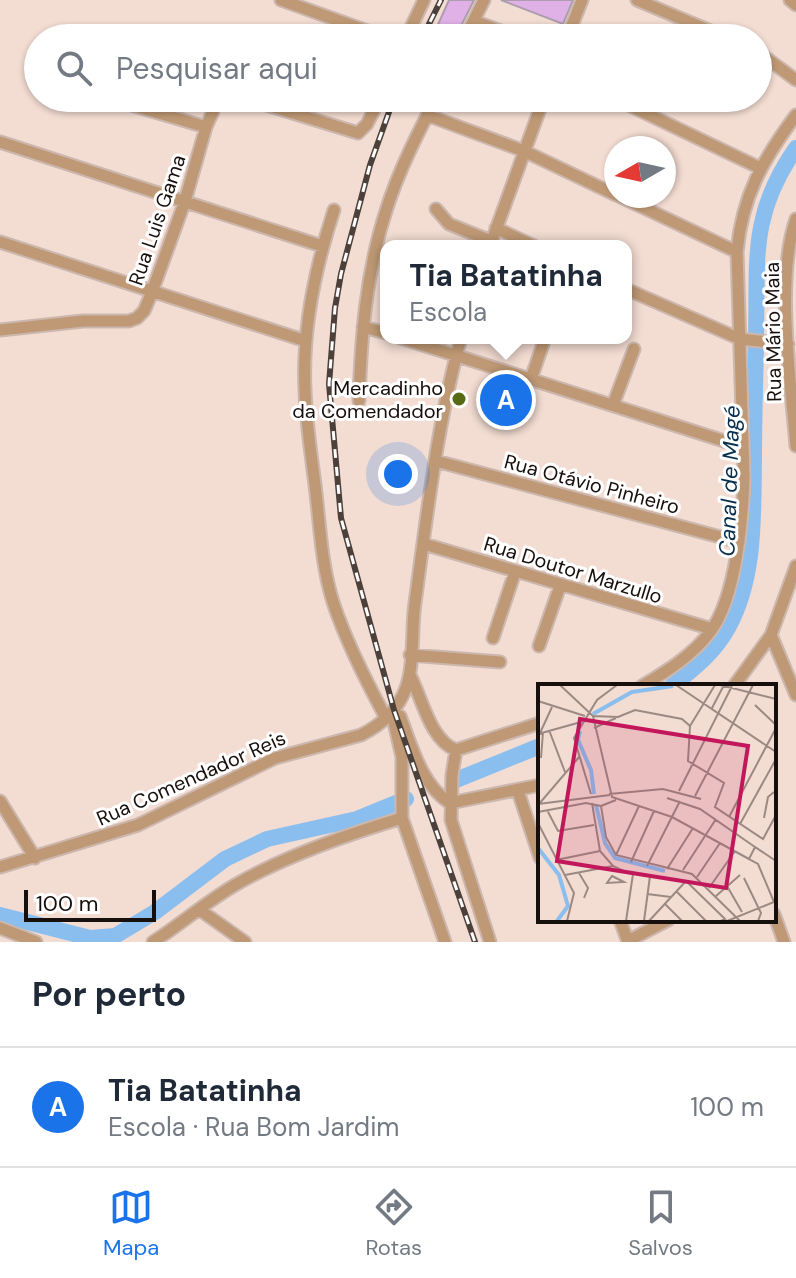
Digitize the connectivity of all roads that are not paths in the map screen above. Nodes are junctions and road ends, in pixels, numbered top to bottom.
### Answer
1 (281, 0) edge
2 (424, 0) edge
3 (484, 0) edge
4 (582, 0) edge
5 (637, 0) edge
6 (790, 0) edge
7 (796, 5) edge
8 (474, 21) junction
9 (348, 24) edge
10 (412, 24) edge
11 (472, 24) edge
12 (482, 24) edge
13 (573, 24) edge
14 (694, 24) edge
15 (772, 62) edge
16 (796, 80) edge
17 (155, 112) edge
18 (213, 112) edge
19 (290, 112) edge
20 (373, 112) edge
21 (429, 112) edge
22 (539, 112) edge
23 (643, 112) edge
24 (427, 115) junction
25 (796, 115) edge
26 (206, 127) junction
27 (0, 142) edge
28 (524, 151) junction
29 (760, 168) junction
30 (604, 188) edge
31 (185, 201) junction
32 (645, 208) edge
33 (436, 209) dead end
34 (334, 210) dead end
35 (795, 222) edge
36 (496, 228) junction
37 (482, 240) edge
38 (492, 240) edge
39 (521, 240) edge
40 (0, 242) edge
41 (322, 246) junction
42 (737, 252) junction
43 (152, 292) junction
44 (632, 292) edge
45 (363, 327) junction
46 (0, 330) edge
47 (380, 331) edge
48 (740, 339) junction
49 (306, 341) junction
50 (420, 344) edge
51 (459, 344) edge
52 (543, 344) edge
53 (788, 344) junction
54 (634, 349) dead end
55 (456, 355) junction
56 (531, 379) junction
57 (359, 401) dead end
58 (613, 405) junction
59 (795, 426) edge
60 (796, 446) edge
61 (743, 447) junction
62 (436, 461) junction
63 (739, 542) junction
64 (424, 544) junction
65 (796, 566) edge
66 (515, 572) junction
67 (560, 586) junction
68 (712, 629) junction
69 (771, 635) junction
70 (493, 638) dead end
71 (539, 646) dead end
72 (410, 655) junction
73 (500, 662) dead end
74 (410, 675) junction
75 (645, 684) edge
76 (735, 684) edge
77 (796, 695) edge
78 (391, 712) junction
79 (538, 724) edge
80 (456, 750) junction
81 (538, 786) edge
82 (518, 791) junction
83 (0, 801) edge
84 (450, 803) junction
85 (402, 811) junction
86 (538, 852) edge
87 (35, 858) junction
88 (0, 867) edge
89 (200, 910) junction
90 (776, 920) edge
91 (621, 922) edge
92 (664, 922) edge
93 (0, 928) edge
94 (14, 939) edge
95 (628, 941) edge
96 (36, 942) edge
97 (153, 942) edge
98 (245, 942) edge
99 (445, 942) edge
100 (490, 942) edge
101 (784, 942) edge

1 - 9 street
2 - 10 street
3 - 8 street
4 - 13 street
5 - 14 street
6 - 7 street
8 - 11 street
8 - 12 street
15 - 16 street
17 - 26 street
18 - 26 street, Rua Luis Gama
19 - 20 street
21 - 24 street
22 - 28 street
23 - 29 street
24 - 28 street
24 - 45 street
25 - 29 street
26 - 31 street, Rua Luis Gama
27 - 31 street
28 - 30 street
28 - 36 street
29 - 42 street
31 - 41 street
31 - 43 street, Rua Luis Gama
32 - 42 street
33 - 37 street
34 - 41 street
35 - 53 street, Rua Mário Maia
36 - 38 street
36 - 39 street
40 - 43 street
41 - 49 street
42 - 48 street
43 - 46 street, Rua Luis Gama
43 - 49 street
44 - 48 street
45 - 47 street
45 - 57 street
48 - 53 street
48 - 61 street
49 - 78 street
50 - 55 street
51 - 55 street
52 - 56 street
53 - 59 street, Rua Mário Maia
54 - 58 street
55 - 56 street
55 - 62 street
56 - 58 street
58 - 61 street
59 - 60 street, Rua Mário Maia
61 - 63 street
62 - 63 street, Rua Otávio Pinheiro
62 - 64 street
63 - 68 street
64 - 66 street, Rua Doutor Marzullo
64 - 72 street
65 - 69 street
66 - 67 street, Rua Doutor Marzullo
66 - 70 street
67 - 68 street, Rua Doutor Marzullo
67 - 71 street
68 - 75 street
69 - 76 street
69 - 77 street
72 - 73 street
72 - 74 street
74 - 78 street
74 - 80 street
78 - 84 street
78 - 85 street
78 - 87 street, Rua Comendador Reis
79 - 80 street
80 - 84 street
81 - 82 street
82 - 84 street
82 - 86 street
83 - 87 street
84 - 100 street
85 - 89 street
85 - 99 street
87 - 88 street, Rua Comendador Reis
89 - 97 street
89 - 98 street
90 - 101 street
91 - 95 street
92 - 95 street
93 - 94 street
94 - 96 street

